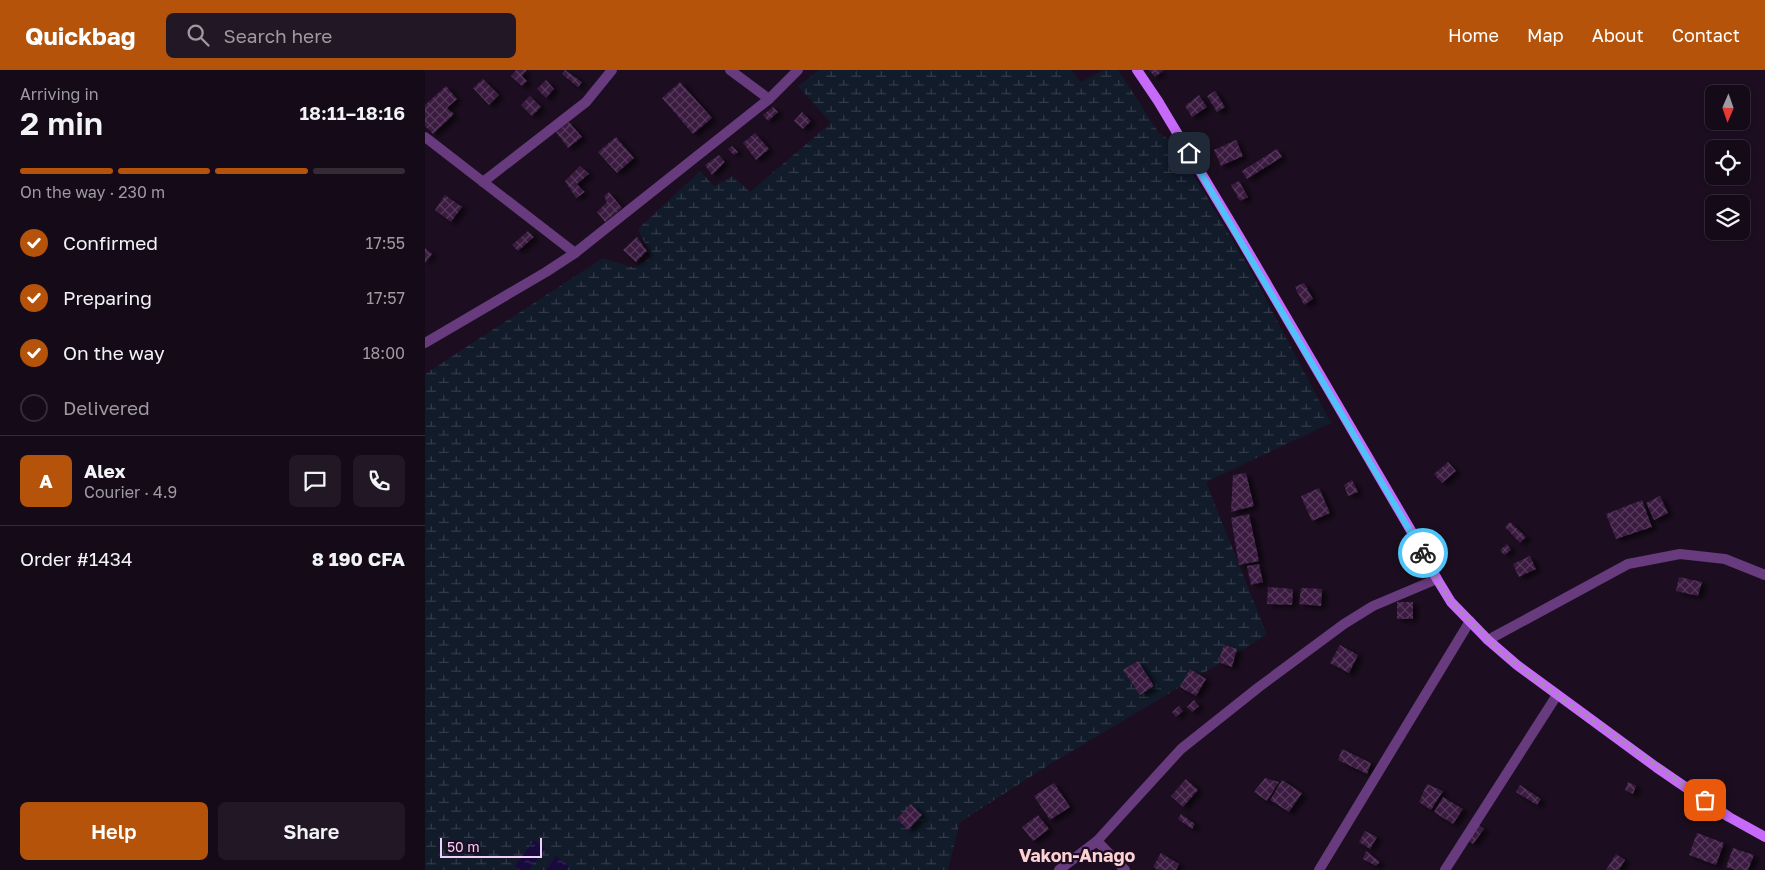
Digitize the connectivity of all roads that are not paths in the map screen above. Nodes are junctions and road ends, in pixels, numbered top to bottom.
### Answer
1 (612, 70) edge
2 (730, 70) edge
3 (798, 70) edge
4 (1137, 70) edge
5 (769, 99) junction
6 (425, 137) edge
7 (483, 182) junction
8 (575, 253) junction
9 (425, 343) edge
10 (1765, 575) edge
11 (1437, 580) junction
12 (1470, 621) junction
13 (1488, 640) junction
14 (1557, 695) junction
15 (1765, 836) edge
16 (1097, 841) junction
17 (1059, 870) edge
18 (1125, 870) edge
19 (1319, 870) edge
20 (1445, 870) edge

1 - 7 street
2 - 5 street
3 - 5 street
4 - 11 main road
5 - 8 street
6 - 7 street
7 - 8 street
8 - 9 street
10 - 13 street
11 - 12 main road
11 - 16 street
12 - 13 main road
12 - 19 street
13 - 14 main road
14 - 15 main road
14 - 20 street
16 - 17 street
16 - 18 street

